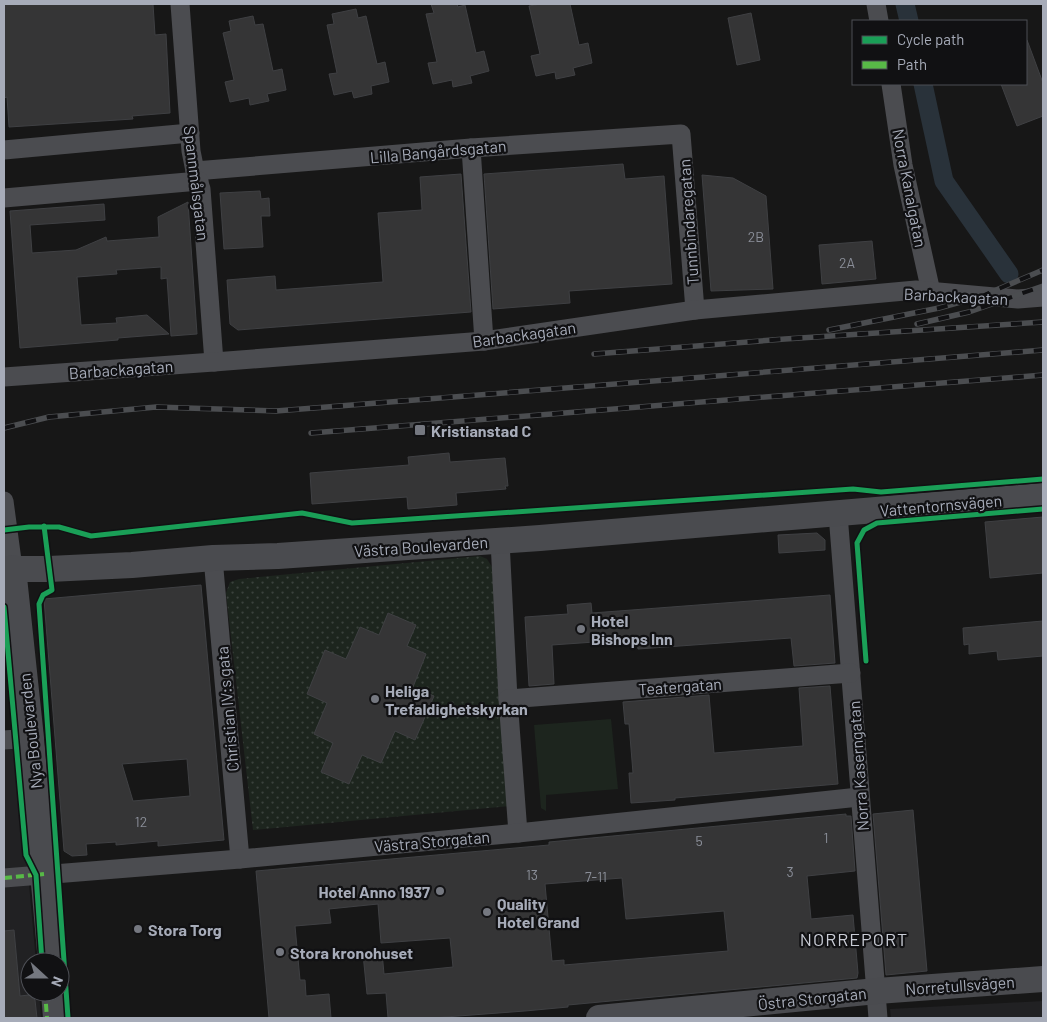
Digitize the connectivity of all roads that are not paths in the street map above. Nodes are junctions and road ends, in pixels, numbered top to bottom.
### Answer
1 (180, 4) edge
2 (876, 4) edge
3 (880, 20) edge
4 (891, 85) edge
5 (190, 133) junction
6 (681, 134) joint
7 (471, 148) junction
8 (4, 150) edge
9 (197, 176) junction
10 (4, 198) edge
11 (931, 292) junction
12 (1043, 297) edge
13 (694, 310) junction
14 (484, 341) junction
15 (214, 362) junction
16 (4, 377) edge
17 (1043, 496) edge
18 (4, 501) edge
19 (838, 514) junction
20 (500, 541) junction
21 (213, 558) junction
22 (9, 569) edge
23 (851, 673) junction
24 (508, 699) junction
25 (31, 738) junction
26 (4, 740) edge
27 (859, 796) junction
28 (518, 833) junction
29 (240, 859) junction
30 (44, 874) junction
31 (4, 878) edge
32 (50, 952) edge
33 (1043, 979) edge
34 (877, 991) junction
35 (55, 1002) edge
36 (56, 1018) edge
37 (599, 1018) edge
38 (878, 1018) edge

1 - 5 street, Spannmålsgatan
2 - 3 street
4 - 11 street, Norra Kanalgatan
5 - 8 street
5 - 9 street, Spannmålsgatan
6 - 7 street, Lilla Bangårdsgatan
6 - 13 street, Tunnbindaregatan
7 - 9 street, Lilla Bangårdsgatan
7 - 14 street
9 - 10 street, Lilla Bangårdsgatan
9 - 15 street, Spannmålsgatan
11 - 12 street, Barbackagatan
11 - 13 street, Barbackagatan
13 - 14 street, Barbackagatan
14 - 15 street, Barbackagatan
15 - 16 street, Barbackagatan
17 - 19 street, Vattentornsvägen
18 - 22 street, Nya Boulevarden
19 - 20 street, Västra Boulevarden
19 - 23 street, Norra Kaserngatan
20 - 21 street, Västra Boulevarden
20 - 24 street
21 - 22 street, Västra Boulevarden
21 - 29 street, Christian IV:s gata
22 - 25 street, Nya Boulevarden
23 - 24 street, Teatergatan
23 - 27 street, Norra Kaserngatan
24 - 28 street
25 - 26 street
25 - 30 street, Nya Boulevarden
27 - 28 street, Västra Storgatan
27 - 34 street, Norra Kaserngatan
28 - 29 street, Västra Storgatan
29 - 30 street, Västra Storgatan
30 - 31 street, Västra Storgatan
30 - 32 street, Nya Boulevarden
33 - 34 street, Norretullsvägen
34 - 37 street, Östra Storgatan
34 - 38 street, Norra Kaserngatan
35 - 36 street

